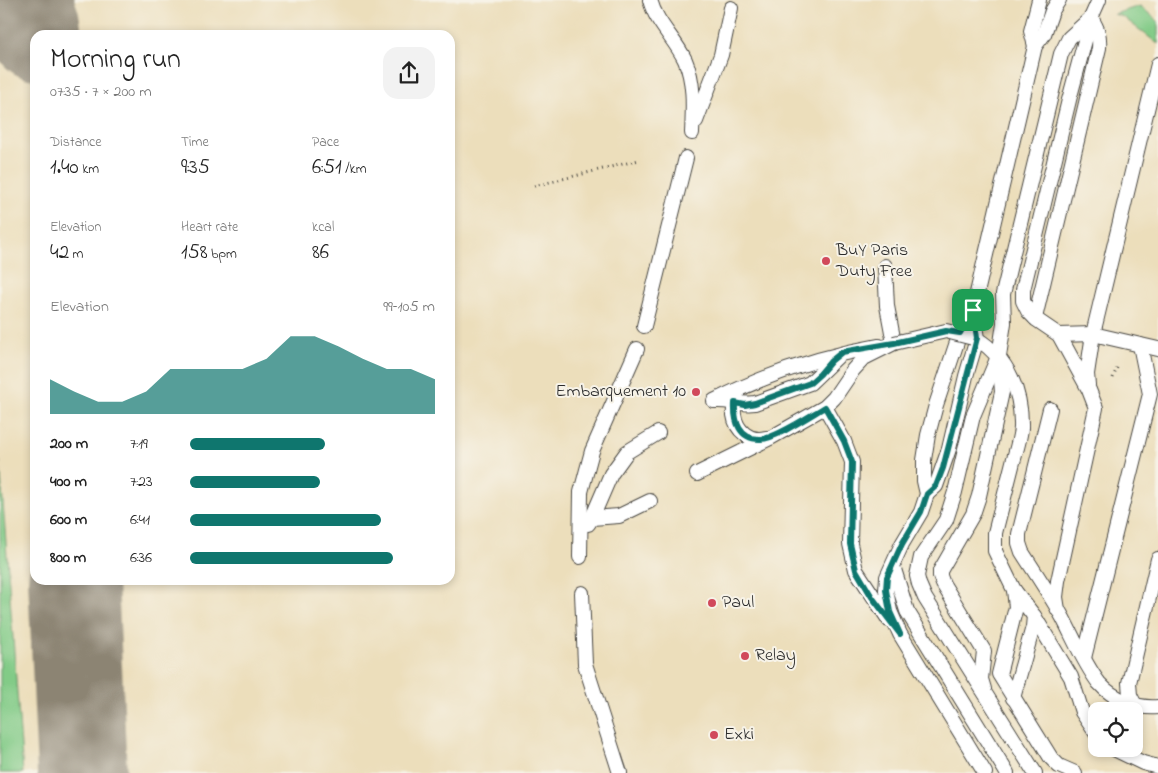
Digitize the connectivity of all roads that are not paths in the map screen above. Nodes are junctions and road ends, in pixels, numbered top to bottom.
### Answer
1 (650, 0) edge
2 (1040, 0) edge
3 (1059, 0) edge
4 (1099, 0) edge
5 (731, 8) dead end
6 (1091, 18) junction
7 (1035, 46) junction
8 (1158, 64) edge
9 (686, 158) dead end
10 (885, 266) dead end
11 (973, 310) junction
12 (644, 326) dead end
13 (960, 333) junction
14 (1094, 334) junction
15 (1059, 336) junction
16 (977, 338) junction
17 (894, 343) junction
18 (1140, 345) junction
19 (637, 349) dead end
20 (1158, 349) edge
21 (842, 352) junction
22 (999, 356) junction
23 (744, 386) junction
24 (1089, 390) junction
25 (735, 403) junction
26 (825, 407) junction
27 (1050, 409) dead end
28 (658, 433) dead end
29 (772, 437) junction
30 (697, 474) dead end
31 (927, 494) junction
32 (650, 501) dead end
33 (592, 518) junction
34 (581, 538) junction
35 (580, 556) dead end
36 (1158, 559) edge
37 (893, 566) junction
38 (1014, 590) junction
39 (582, 593) dead end
40 (1058, 610) junction
41 (1034, 616) junction
42 (900, 634) junction
43 (1084, 658) junction
44 (984, 689) junction
45 (1013, 698) junction
46 (1128, 702) edge
47 (1134, 702) edge
48 (1143, 707) edge
49 (1158, 707) edge
50 (1088, 721) edge
51 (1131, 757) edge
52 (1158, 767) edge
53 (620, 773) edge
54 (985, 773) edge
55 (1007, 773) edge
56 (1035, 773) edge
57 (1075, 773) edge

1 - 5 lane
2 - 7 lane
3 - 7 lane
4 - 6 lane
6 - 15 lane
6 - 22 lane
7 - 11 lane
8 - 14 lane
9 - 12 lane
10 - 17 lane
11 - 13 lane
11 - 16 lane
13 - 16 lane, bridge
13 - 17 lane, bridge
13 - 31 lane
14 - 15 lane
14 - 18 lane
14 - 24 lane
15 - 24 lane
16 - 22 lane
16 - 31 lane
17 - 21 lane
17 - 26 lane
18 - 20 lane
18 - 43 lane
19 - 34 lane
21 - 23 lane
21 - 25 lane
22 - 38 lane
22 - 44 lane
22 - 44 lane
23 - 25 lane
23 - 25 lane
24 - 40 lane
25 - 29 lane
26 - 29 lane
26 - 42 lane
27 - 40 lane
28 - 33 lane
29 - 30 lane
31 - 37 lane
32 - 33 lane
33 - 34 lane
34 - 35 lane
36 - 47 lane
37 - 42 lane
37 - 55 lane
38 - 41 lane
38 - 45 lane
39 - 53 lane
40 - 43 lane
41 - 45 lane
41 - 50 lane
42 - 54 lane
43 - 46 lane
44 - 56 lane
45 - 57 lane
48 - 49 lane
51 - 52 lane

